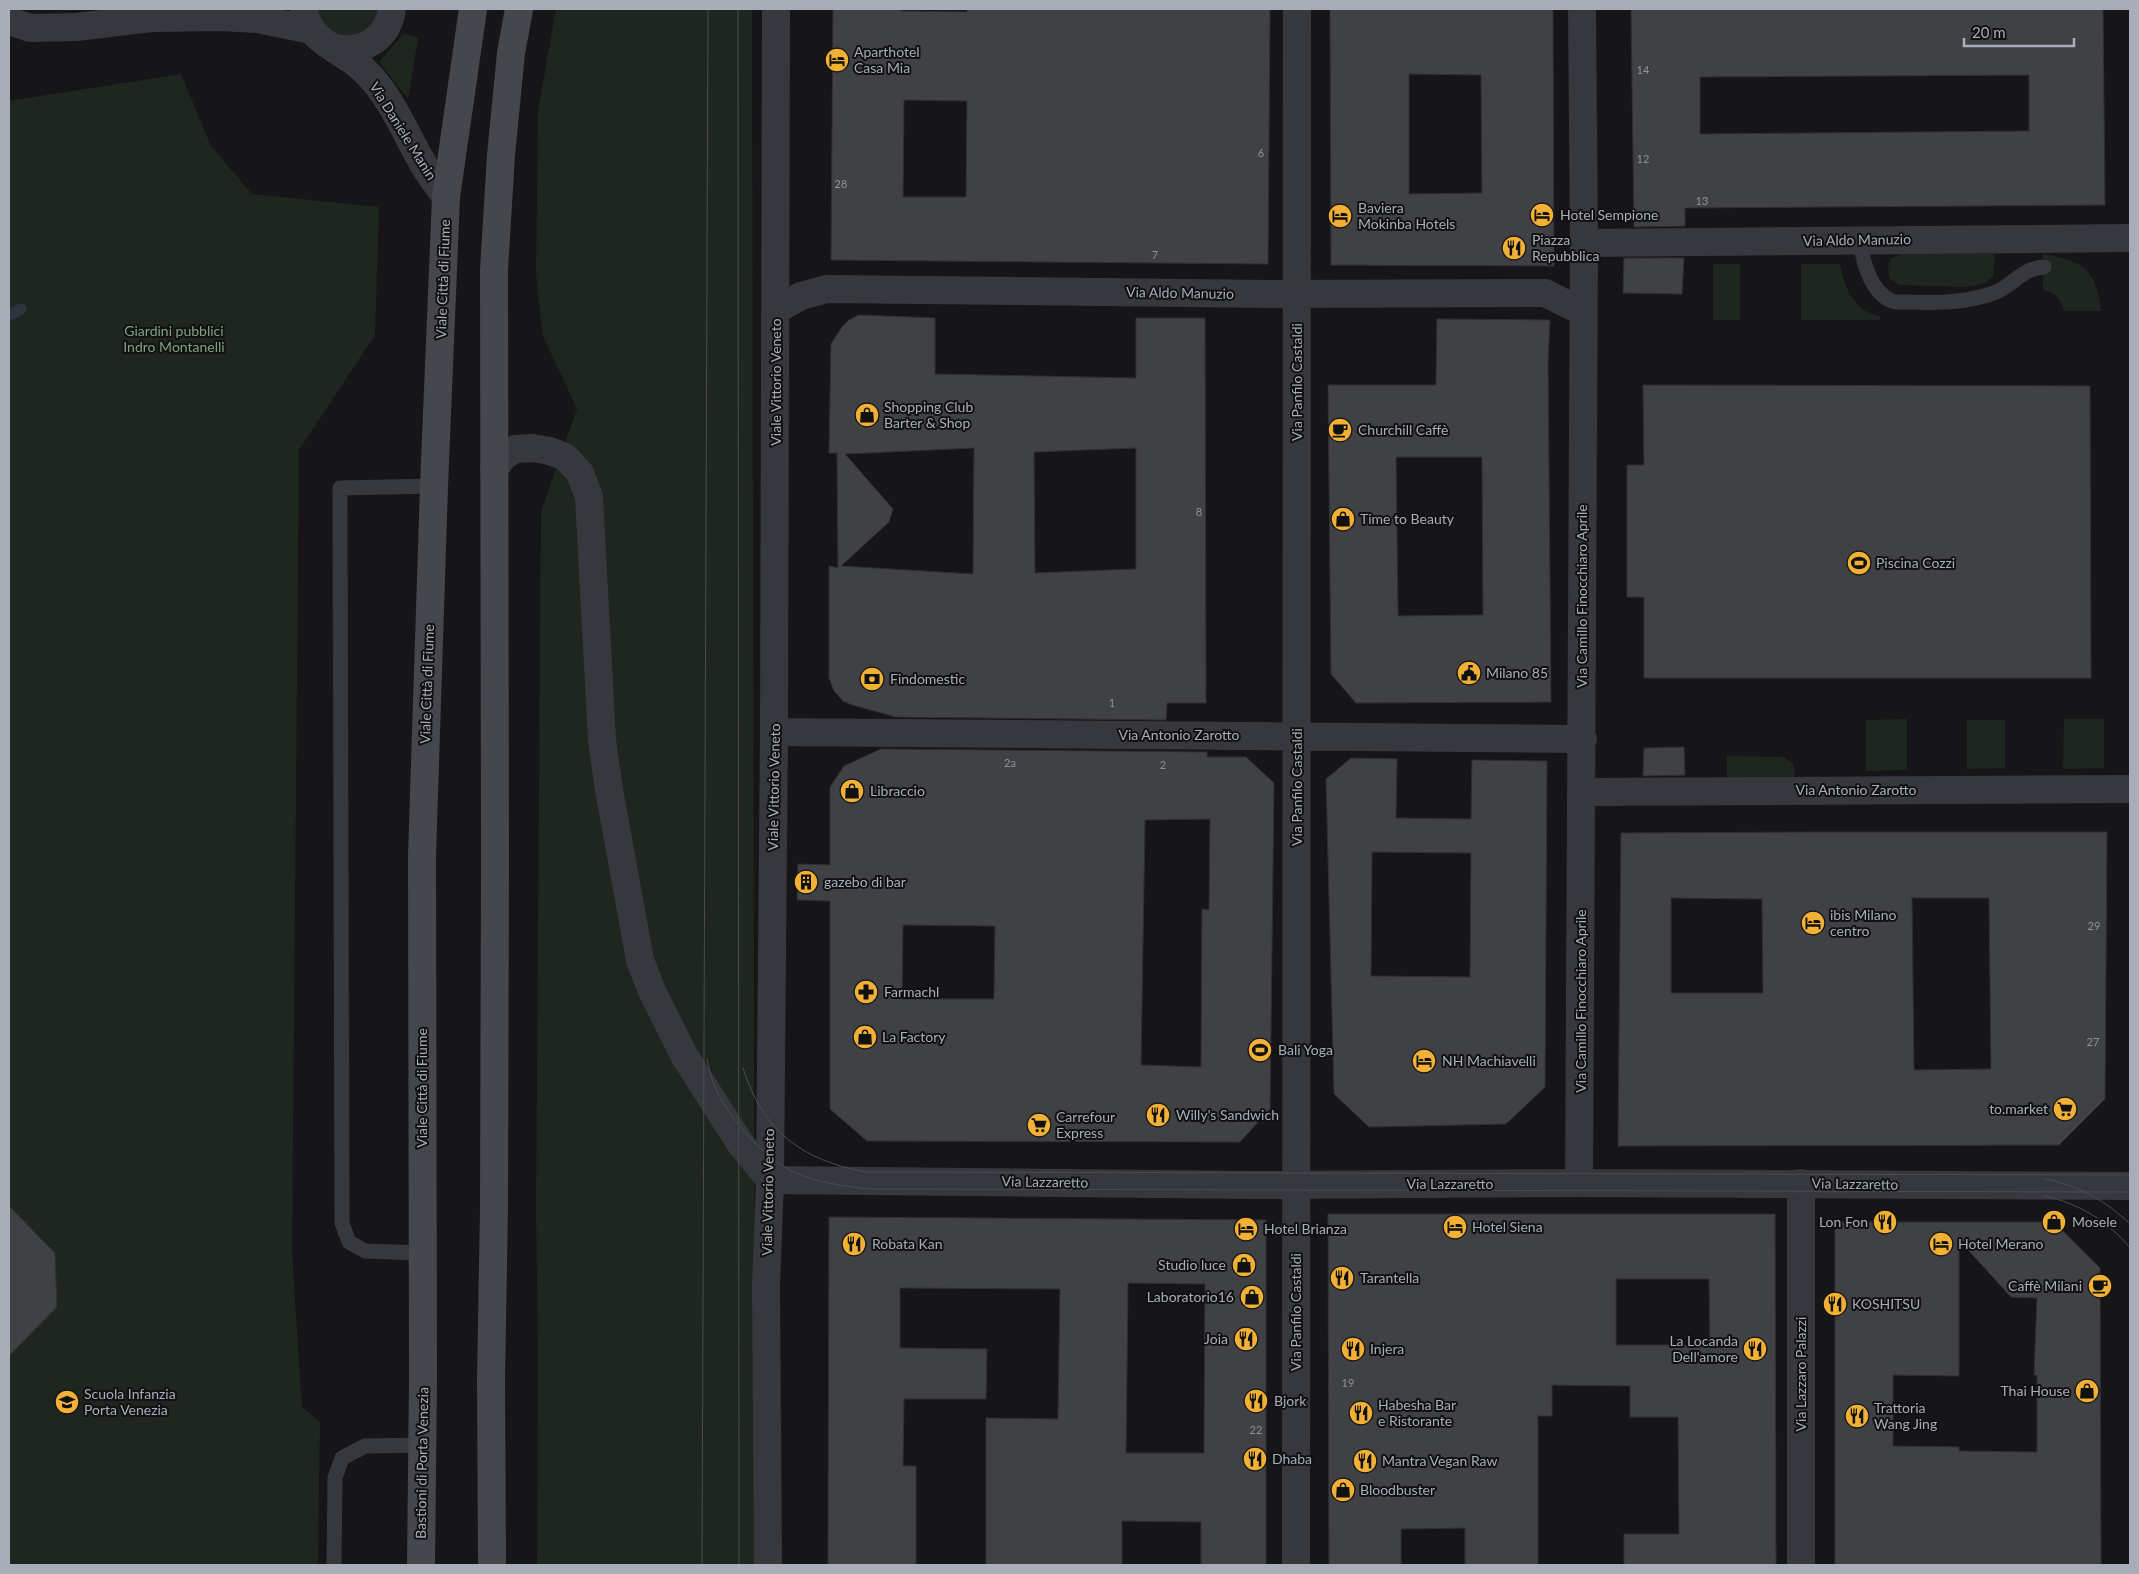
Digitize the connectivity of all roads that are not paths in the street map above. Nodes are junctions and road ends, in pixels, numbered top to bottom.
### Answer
1 (141, 9) edge
2 (392, 9) edge
3 (473, 9) edge
4 (519, 9) edge
5 (776, 9) edge
6 (1297, 9) edge
7 (1582, 9) edge
8 (308, 20) edge
9 (9, 21) edge
10 (77, 27) junction
11 (336, 48) junction
12 (446, 197) junction
13 (2130, 238) edge
14 (1861, 239) junction
15 (1584, 243) junction
16 (2044, 267) dead end
17 (1296, 294) junction
18 (776, 310) junction
19 (1584, 312) junction
20 (494, 469) junction
21 (434, 486) junction
22 (774, 732) junction
23 (1297, 736) junction
24 (1583, 739) junction
25 (2130, 789) edge
26 (1582, 792) junction
27 (770, 1180) junction
28 (1579, 1183) junction
29 (1801, 1183) junction
30 (1296, 1185) junction
31 (2130, 1186) edge
32 (422, 1254) junction
33 (422, 1361) joint
34 (421, 1445) junction
35 (334, 1565) edge
36 (421, 1565) edge
37 (492, 1565) edge
38 (768, 1565) edge
39 (1296, 1565) edge
40 (1801, 1565) edge

1 - 10 street, Via Daniele Manin
2 - 11 street
3 - 12 main road, Viale Città di Fiume
4 - 20 main road
5 - 18 street, Viale Vittorio Veneto
6 - 17 street, Via Panfilo Castaldi
7 - 15 street, Via Camillo Finocchiaro Aprile
8 - 10 street, Via Daniele Manin
8 - 11 street, Via Daniele Manin
9 - 10 street, Via Daniele Manin
11 - 12 street, Via Daniele Manin
12 - 21 main road, Viale Città di Fiume
13 - 14 street, Via Aldo Manuzio
14 - 15 street, Via Aldo Manuzio
14 - 16 lane
15 - 19 street, Via Camillo Finocchiaro Aprile
17 - 18 street, Via Aldo Manuzio
17 - 19 street, Via Aldo Manuzio
17 - 23 street, Via Panfilo Castaldi
18 - 22 street, Viale Vittorio Veneto
19 - 24 street, Via Camillo Finocchiaro Aprile
20 - 27 street
20 - 37 main road
21 - 32 main road, Viale Città di Fiume
21 - 32 lane
22 - 23 street, Via Antonio Zarotto
22 - 27 street, Viale Vittorio Veneto
23 - 24 street, Via Antonio Zarotto
23 - 30 street, Via Panfilo Castaldi
24 - 26 street, Via Camillo Finocchiaro Aprile
25 - 26 street, Via Antonio Zarotto
26 - 28 street, Via Camillo Finocchiaro Aprile
27 - 30 street, Via Lazzaretto
27 - 38 street, Viale Vittorio Veneto
28 - 29 street, Via Lazzaretto
28 - 30 street, Via Lazzaretto
29 - 31 street, Via Lazzaretto
29 - 40 street, Via Lazzaro Palazzi
30 - 39 street, Via Panfilo Castaldi
32 - 33 main road, Viale Città di Fiume
33 - 34 main road, Bastioni di Porta Venezia
34 - 35 lane
34 - 36 main road, Bastioni di Porta Venezia

